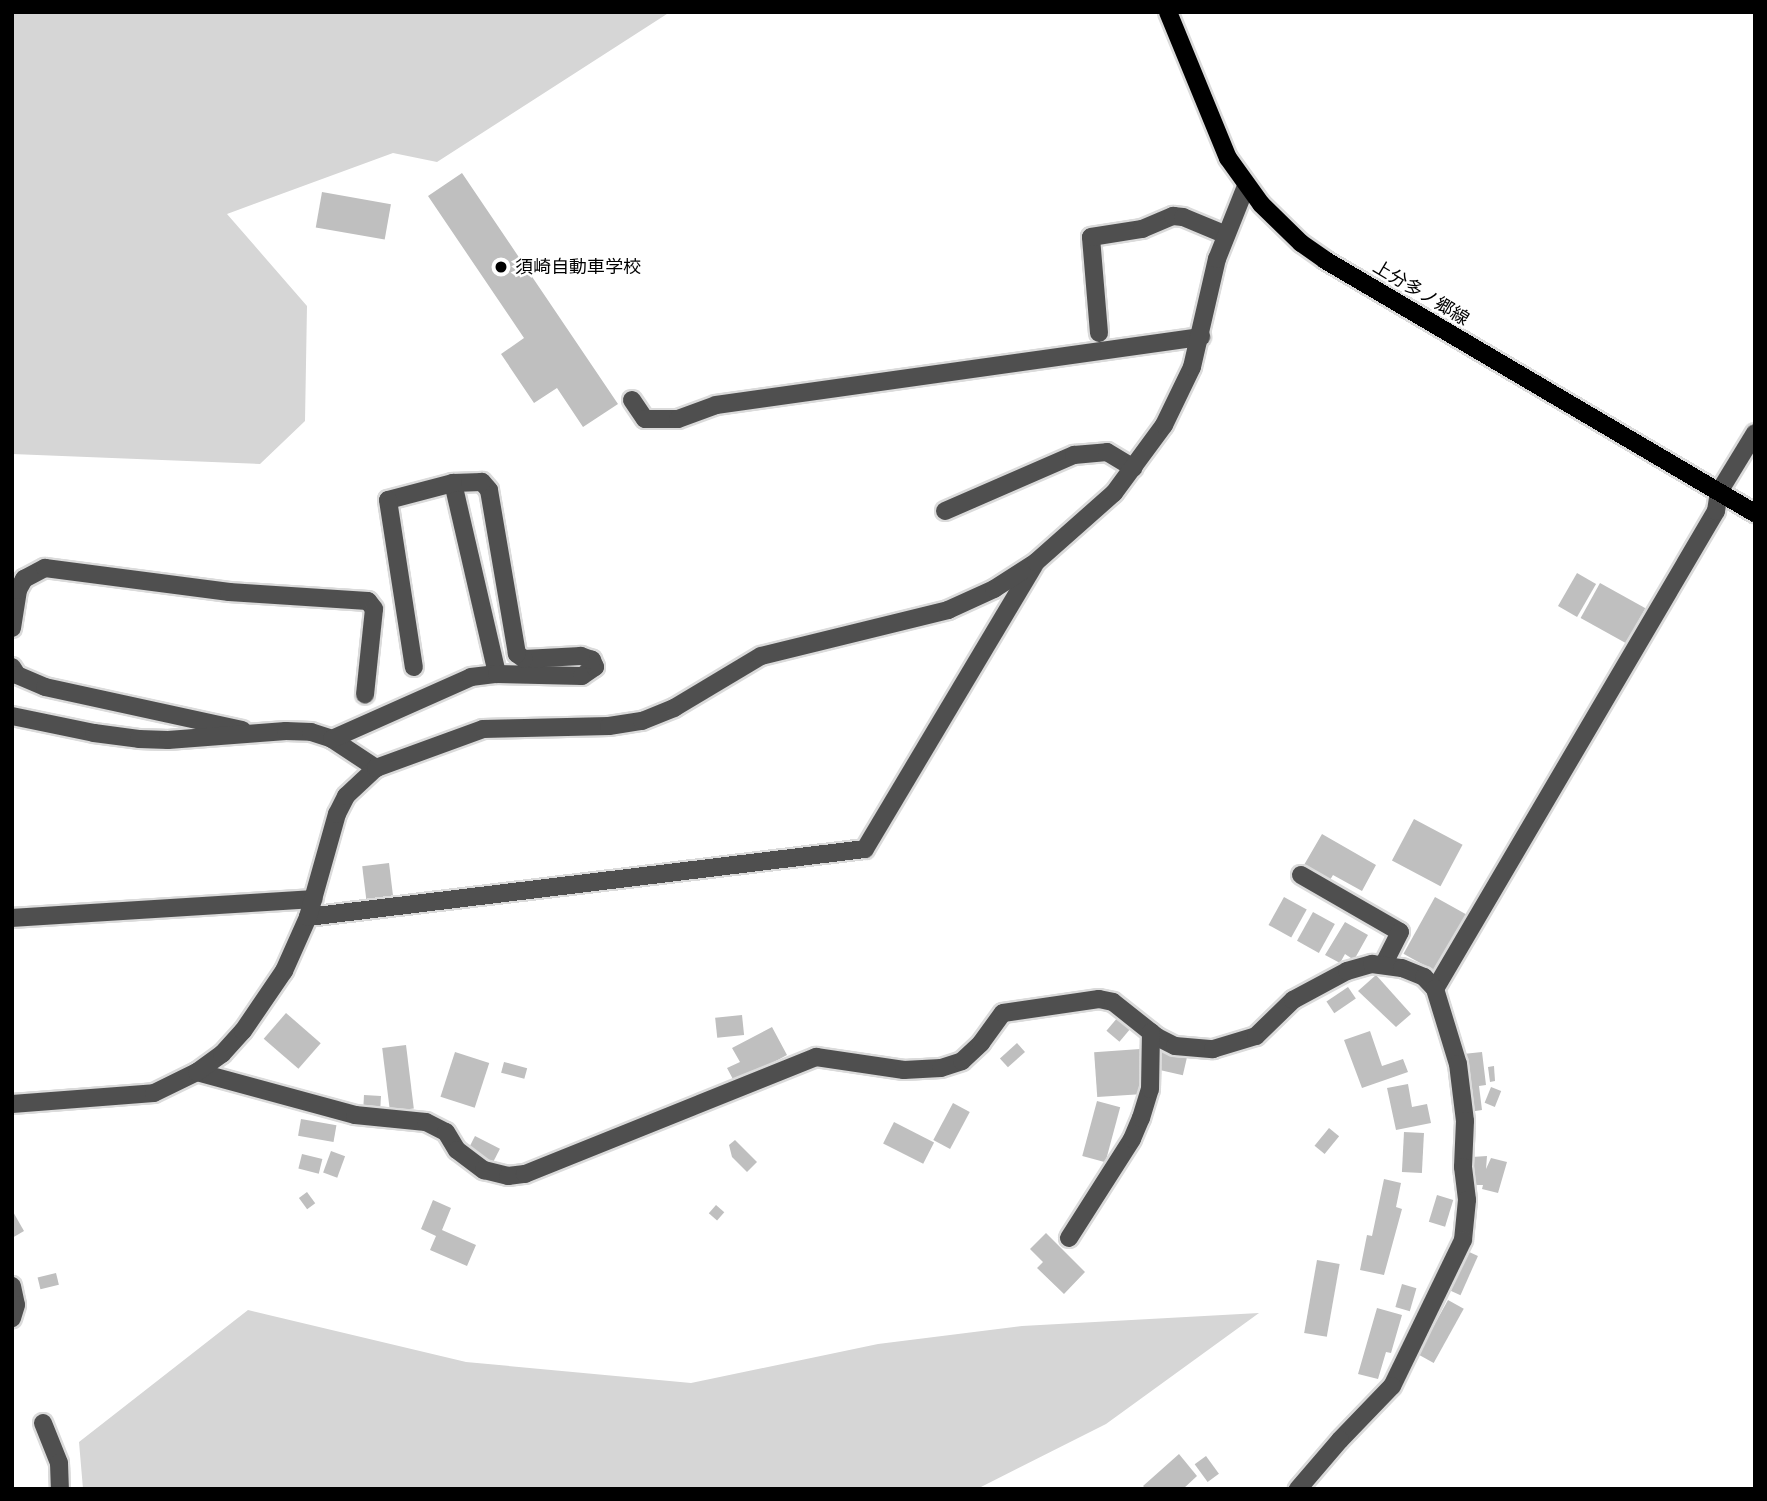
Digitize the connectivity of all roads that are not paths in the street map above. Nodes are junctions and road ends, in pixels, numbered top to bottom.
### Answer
1 (1168, 12) edge
2 (1246, 186) junction
3 (1224, 234) junction
4 (1099, 333) dead end
5 (1201, 337) junction
6 (632, 400) dead end
7 (1755, 433) edge
8 (1134, 468) junction
9 (453, 483) junction
10 (1719, 492) junction
11 (945, 511) dead end
12 (1755, 513) edge
13 (1035, 562) junction
14 (12, 628) edge
15 (12, 667) edge
16 (414, 667) dead end
17 (497, 674) junction
18 (365, 695) dead end
19 (12, 716) edge
20 (252, 732) junction
21 (332, 738) junction
22 (376, 768) junction
23 (1301, 875) dead end
24 (313, 899) junction
25 (308, 917) junction
26 (12, 918) edge
27 (1383, 965) junction
28 (1435, 989) junction
29 (1151, 1032) junction
30 (197, 1072) junction
31 (12, 1104) edge
32 (1069, 1238) dead end
33 (13, 1290) edge
34 (12, 1318) edge
35 (43, 1423) dead end
36 (60, 1489) edge
37 (1298, 1489) edge

1 - 2 main road, 上分多ノ郷線
2 - 3 street
2 - 10 main road, 上分多ノ郷線
3 - 4 street
3 - 5 street
5 - 6 street
5 - 8 street
7 - 10 street
8 - 11 street
8 - 13 street
9 - 16 street
9 - 17 street
9 - 17 street
10 - 12 main road, 上分多ノ郷線
10 - 28 street
13 - 22 street
13 - 25 street
14 - 18 street
15 - 20 street
17 - 21 street
19 - 20 street
20 - 21 street
21 - 22 street
22 - 24 street
23 - 27 street
24 - 25 street
24 - 26 street
25 - 30 street
27 - 28 street
27 - 29 street
28 - 37 street
29 - 30 street
29 - 32 street
30 - 31 street
33 - 34 street
35 - 36 street

